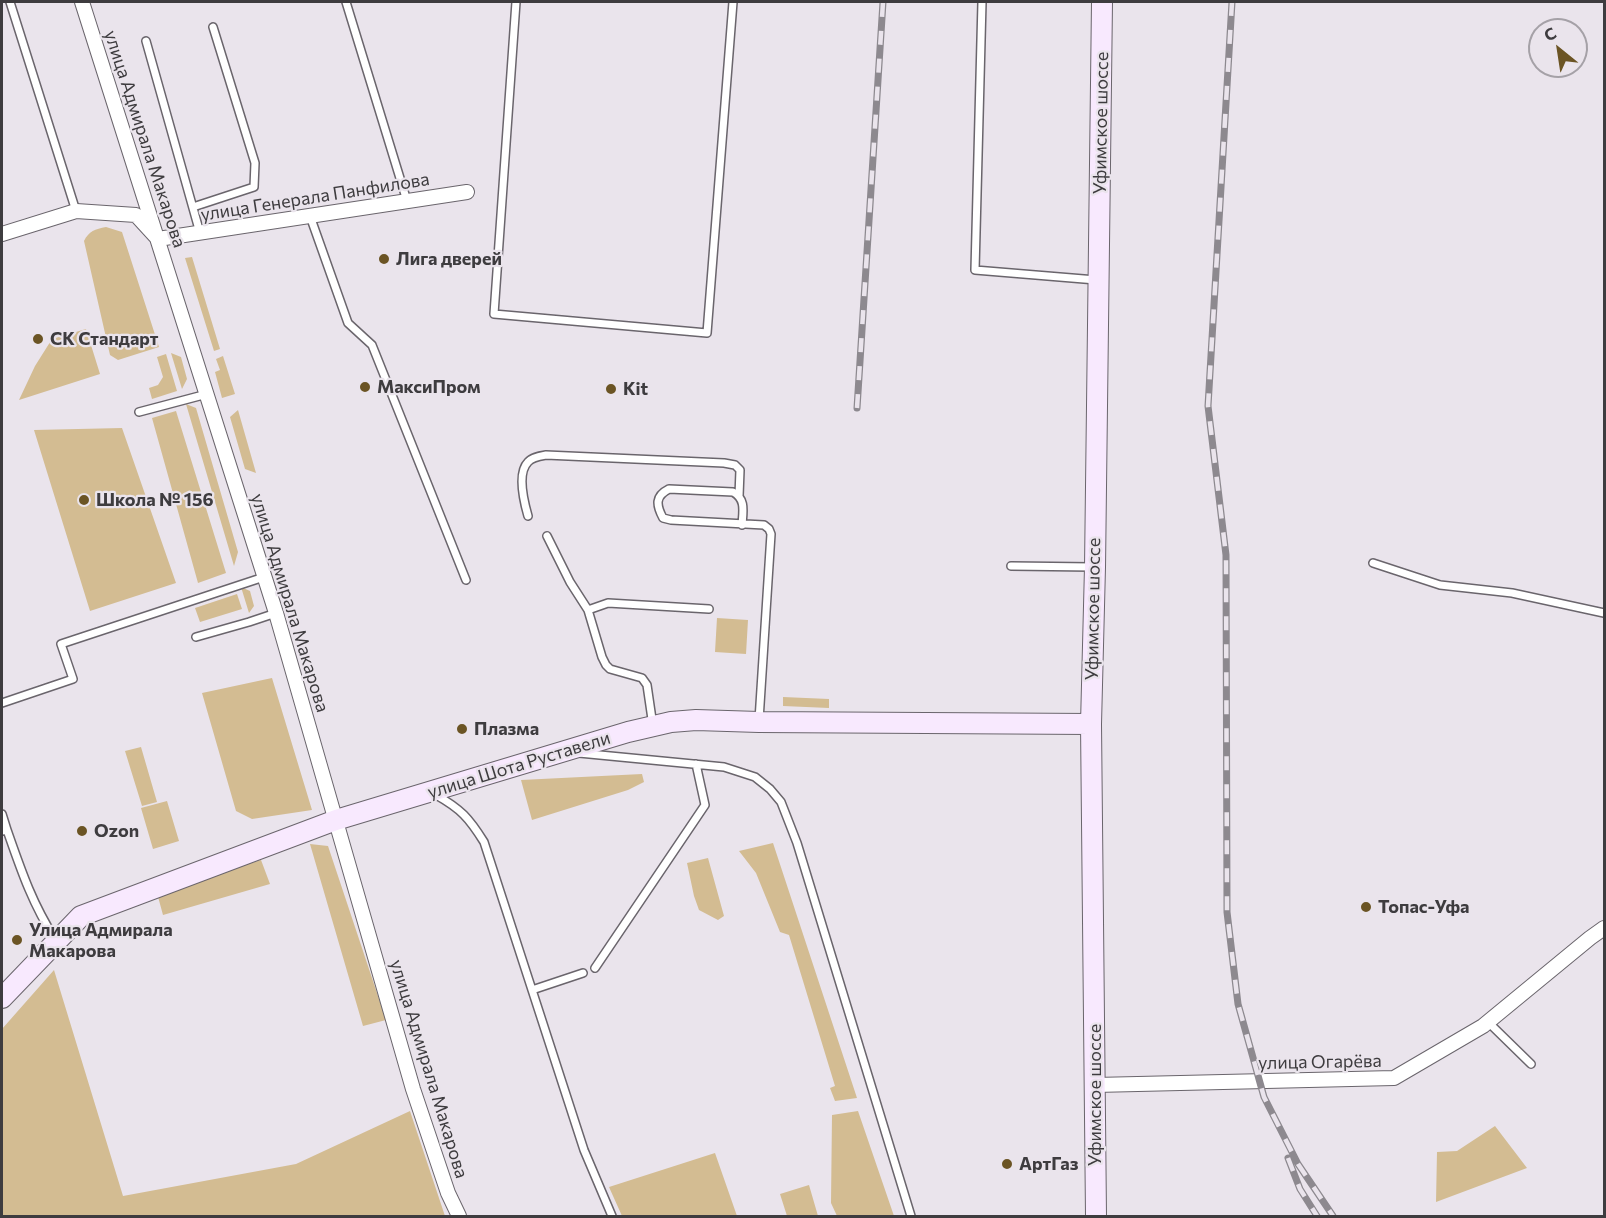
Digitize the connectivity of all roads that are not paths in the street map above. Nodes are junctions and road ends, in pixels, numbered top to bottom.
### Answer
1 (10, 2) edge
2 (82, 2) edge
3 (346, 2) edge
4 (516, 2) edge
5 (733, 2) edge
6 (982, 2) edge
7 (1102, 2) edge
8 (213, 27) dead end
9 (146, 41) dead end
10 (467, 192) dead end
11 (407, 201) junction
12 (193, 207) junction
13 (76, 211) junction
14 (310, 216) junction
15 (200, 233) junction
16 (2, 234) edge
17 (158, 239) junction
18 (1098, 280) junction
19 (207, 394) junction
20 (139, 412) dead end
21 (739, 496) junction
22 (528, 516) dead end
23 (742, 525) junction
24 (547, 536) dead end
25 (1373, 563) dead end
26 (1011, 566) dead end
27 (1095, 567) junction
28 (264, 577) junction
29 (466, 580) dead end
30 (709, 609) dead end
31 (588, 610) junction
32 (276, 613) junction
33 (1605, 613) edge
34 (196, 637) dead end
35 (2, 703) edge
36 (759, 722) junction
37 (1091, 724) junction
38 (653, 726) junction
39 (560, 752) junction
40 (696, 764) junction
41 (431, 792) junction
42 (2, 814) edge
43 (336, 820) junction
44 (4, 830) edge
45 (1605, 928) edge
46 (57, 942) junction
47 (595, 968) dead end
48 (583, 973) dead end
49 (532, 990) junction
50 (2, 998) edge
51 (1488, 1022) junction
52 (1531, 1064) dead end
53 (1095, 1085) junction
54 (459, 1216) edge
55 (612, 1216) edge
56 (911, 1216) edge
57 (1096, 1216) edge

1 - 13 lane
2 - 17 street, улица Адмирала Макарова
3 - 11 lane
4 - 5 lane
6 - 18 lane
7 - 18 main road, Уфимское шоссе
8 - 12 lane
9 - 12 lane
10 - 11 street, улица Генерала Панфилова
11 - 14 street, улица Генерала Панфилова
12 - 15 lane
13 - 16 street
13 - 17 street
14 - 15 street, улица Генерала Панфилова
14 - 29 lane
15 - 17 street, улица Генерала Панфилова
17 - 19 street, улица Адмирала Макарова
18 - 27 main road, Уфимское шоссе
19 - 20 lane
19 - 28 street, улица Адмирала Макарова
21 - 22 lane
21 - 23 lane
21 - 23 lane
23 - 36 lane
24 - 31 lane
25 - 33 lane
26 - 27 lane
27 - 37 main road, Уфимское шоссе
28 - 32 street, улица Адмирала Макарова
28 - 35 lane
30 - 31 lane
31 - 38 lane
32 - 34 lane
32 - 43 street, улица Адмирала Макарова
36 - 37 main road, улица Шота Руставели
36 - 38 main road, улица Шота Руставели
37 - 53 main road, Уфимское шоссе
38 - 39 main road, улица Шота Руставели
39 - 40 lane
39 - 41 main road, улица Шота Руставели
40 - 47 lane
40 - 56 lane
41 - 43 main road, улица Шота Руставели
41 - 49 lane
42 - 44 lane
43 - 46 main road, улица Шота Руставели
43 - 54 street, улица Адмирала Макарова
44 - 46 lane
45 - 51 street, улица Огарёва
46 - 50 main road, улица Шота Руставели
48 - 49 lane
49 - 55 lane
51 - 52 lane
51 - 53 street, улица Огарёва
53 - 57 main road, Уфимское шоссе

